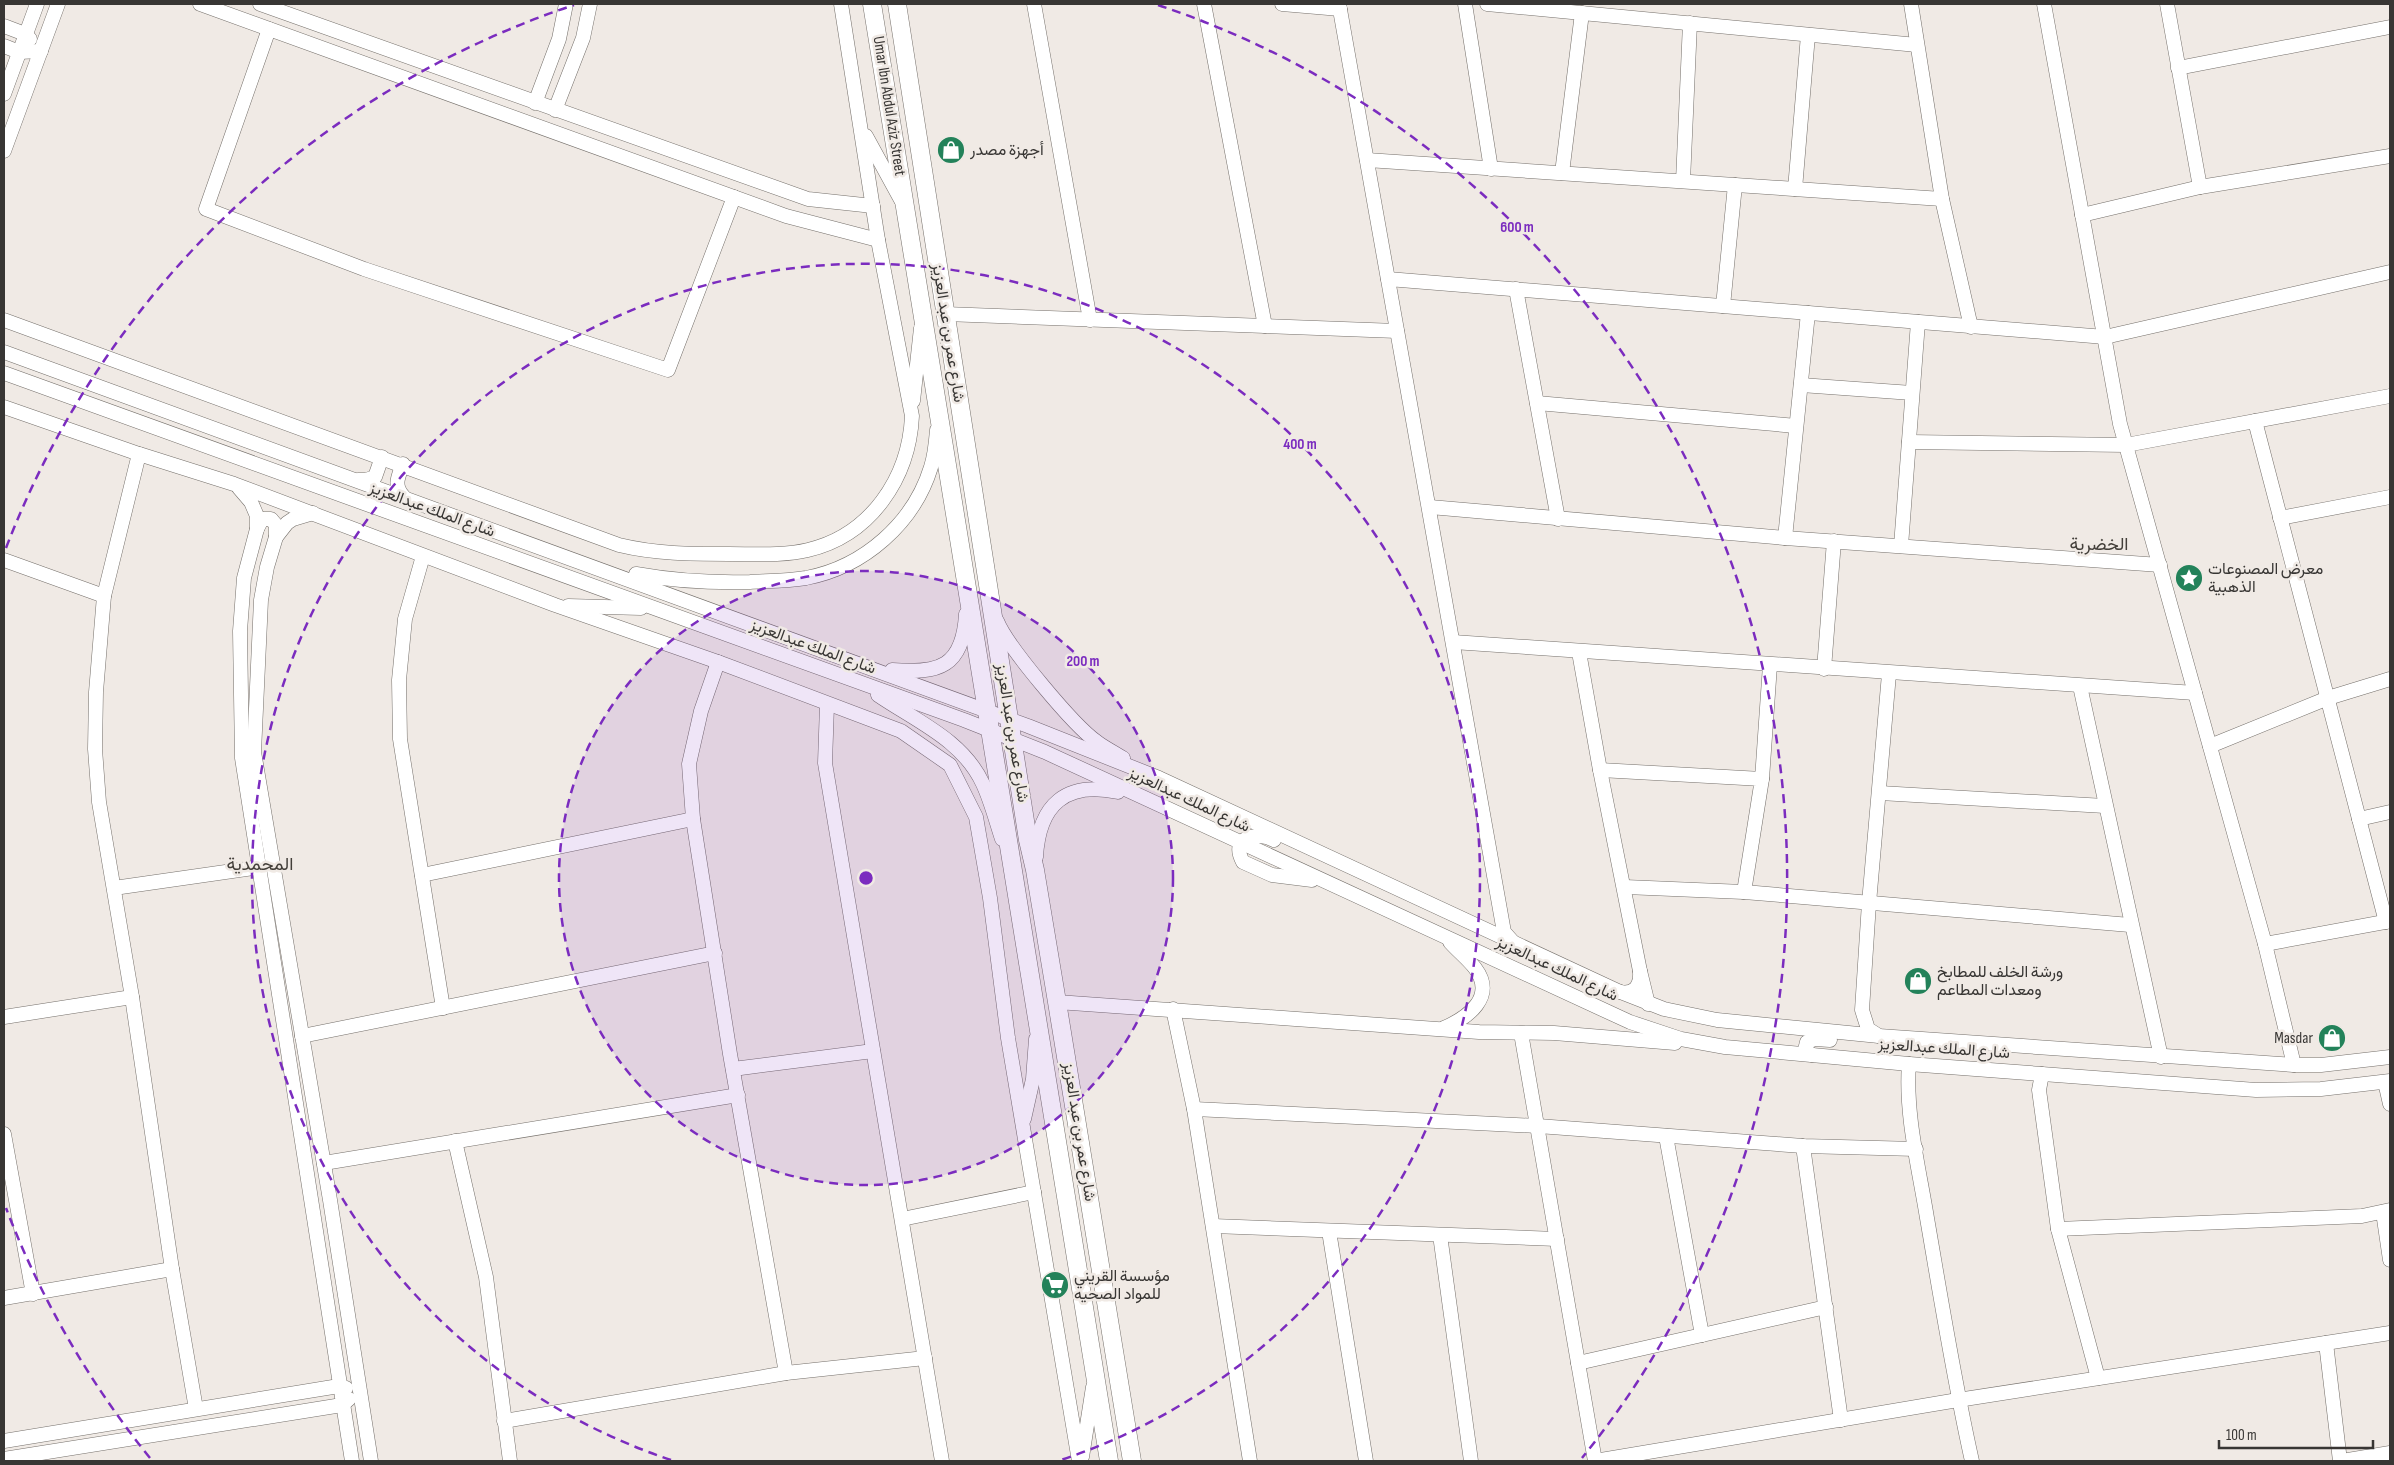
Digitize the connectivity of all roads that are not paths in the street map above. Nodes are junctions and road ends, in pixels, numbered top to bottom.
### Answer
1 (37, 4) edge
2 (58, 4) edge
3 (200, 4) edge
4 (260, 4) edge
5 (566, 4) edge
6 (590, 4) edge
7 (841, 4) edge
8 (872, 4) edge
9 (897, 4) edge
10 (1034, 4) edge
11 (1204, 4) edge
12 (1282, 4) edge
13 (1465, 4) edge
14 (1487, 4) edge
15 (1911, 4) edge
16 (2044, 4) edge
17 (2167, 4) edge
18 (1339, 7) edge
19 (1582, 13) junction
20 (1690, 24) junction
21 (4, 26) edge
22 (2390, 27) edge
23 (269, 29) junction
24 (26, 34) junction
25 (1808, 35) junction
26 (1917, 45) junction
27 (4, 46) edge
28 (41, 51) junction
29 (19, 52) junction
30 (2178, 68) junction
31 (4, 94) edge
32 (535, 103) junction
33 (555, 110) junction
34 (862, 128) junction
35 (4, 151) edge
36 (2390, 156) edge
37 (1366, 160) junction
38 (1491, 168) junction
39 (1562, 173) junction
40 (1683, 181) junction
41 (1735, 185) junction
42 (2200, 187) junction
43 (1795, 189) junction
44 (734, 197) junction
45 (1942, 199) junction
46 (873, 206) junction
47 (905, 208) junction
48 (2082, 215) junction
49 (878, 240) junction
50 (911, 240) junction
51 (2390, 272) edge
52 (1388, 279) junction
53 (1516, 289) junction
54 (1723, 306) junction
55 (922, 310) junction
56 (1808, 313) junction
57 (945, 314) junction
58 (4, 320) edge
59 (1090, 320) junction
60 (1918, 322) junction
61 (1265, 326) junction
62 (1971, 326) junction
63 (1397, 331) junction
64 (2105, 337) junction
65 (4, 352) edge
66 (4, 373) edge
67 (1800, 385) junction
68 (1912, 393) junction
69 (2390, 396) edge
70 (1537, 403) junction
71 (4, 407) edge
72 (940, 412) junction
73 (912, 416) junction
74 (2255, 421) junction
75 (1796, 426) junction
76 (1909, 442) junction
77 (2126, 445) junction
78 (139, 454) junction
79 (382, 457) junction
80 (403, 464) junction
81 (358, 480) junction
82 (234, 484) junction
83 (404, 497) junction
84 (2390, 498) edge
85 (1430, 507) junction
86 (313, 513) junction
87 (2280, 518) junction
88 (1558, 519) junction
89 (256, 529) junction
90 (276, 537) junction
91 (1785, 538) junction
92 (1834, 541) junction
93 (1901, 546) junction
94 (424, 556) junction
95 (4, 560) edge
96 (2160, 564) junction
97 (596, 566) junction
98 (968, 591) junction
99 (104, 596) junction
100 (555, 605) junction
101 (654, 608) junction
102 (993, 611) junction
103 (1453, 642) junction
104 (1579, 652) junction
105 (718, 662) junction
106 (1770, 665) junction
107 (877, 669) junction
108 (1824, 669) junction
109 (1890, 674) junction
110 (2390, 679) edge
111 (861, 683) junction
112 (2080, 686) junction
113 (2195, 693) junction
114 (2328, 698) junction
115 (827, 705) junction
116 (988, 711) junction
117 (1010, 719) junction
118 (991, 730) junction
119 (1013, 739) junction
120 (2210, 746) junction
121 (1600, 770) junction
122 (1158, 778) junction
123 (1762, 779) junction
124 (1880, 793) junction
125 (1141, 798) junction
126 (2105, 806) junction
127 (2390, 812) edge
128 (694, 819) junction
129 (2359, 819) junction
130 (1242, 844) junction
131 (260, 867) junction
132 (1035, 870) junction
133 (422, 875) junction
134 (1015, 877) junction
135 (1625, 887) junction
136 (114, 888) junction
137 (1402, 891) junction
138 (1744, 892) junction
139 (1499, 902) junction
140 (1869, 903) junction
141 (1466, 920) junction
142 (2388, 921) edge
143 (2130, 925) junction
144 (1445, 937) junction
145 (1512, 942) junction
146 (2265, 944) junction
147 (714, 952) junction
148 (1640, 971) junction
149 (1618, 992) junction
150 (132, 997) junction
151 (1057, 1002) junction
152 (1648, 1004) junction
153 (443, 1008) junction
154 (1173, 1009) junction
155 (4, 1017) edge
156 (1037, 1021) junction
157 (1441, 1029) junction
158 (1522, 1033) junction
159 (302, 1036) junction
160 (1879, 1036) junction
161 (1942, 1041) junction
162 (1725, 1047) junction
163 (873, 1051) junction
164 (1812, 1055) junction
165 (2161, 1057) junction
166 (2390, 1057) edge
167 (1909, 1064) junction
168 (2294, 1065) junction
169 (733, 1069) junction
170 (2042, 1074) junction
171 (2387, 1081) edge
172 (738, 1095) junction
173 (2390, 1104) edge
174 (1194, 1108) junction
175 (1023, 1125) junction
176 (1538, 1126) junction
177 (4, 1134) edge
178 (1666, 1136) junction
179 (455, 1142) junction
180 (1803, 1146) junction
181 (1916, 1149) junction
182 (5, 1150) edge
183 (324, 1163) junction
184 (1034, 1192) junction
185 (2386, 1211) edge
186 (902, 1219) junction
187 (1213, 1226) junction
188 (2058, 1229) junction
189 (1330, 1231) junction
190 (1440, 1235) junction
191 (1557, 1239) junction
192 (2390, 1260) edge
193 (172, 1269) junction
194 (33, 1294) junction
195 (4, 1298) edge
196 (1826, 1308) junction
197 (2390, 1333) edge
198 (1702, 1335) junction
199 (2326, 1343) junction
200 (925, 1358) junction
201 (1578, 1362) junction
202 (786, 1373) junction
203 (1095, 1377) junction
204 (2098, 1378) junction
205 (339, 1386) junction
206 (359, 1392) junction
207 (1958, 1400) junction
208 (342, 1405) junction
209 (196, 1409) junction
210 (1841, 1420) junction
211 (504, 1422) junction
212 (40, 1435) junction
213 (4, 1441) edge
214 (4, 1448) edge
215 (2390, 1453) edge
216 (4, 1459) edge
217 (352, 1461) edge
218 (371, 1461) edge
219 (510, 1461) edge
220 (942, 1461) edge
221 (1080, 1461) edge
222 (1109, 1461) edge
223 (1132, 1461) edge
224 (1250, 1461) edge
225 (1366, 1461) edge
226 (1471, 1461) edge
227 (1595, 1461) edge
228 (1972, 1461) edge
229 (2341, 1461) edge

1 - 24 street
2 - 28 street
3 - 23 street
4 - 32 street
5 - 32 street
6 - 33 street
7 - 34 street
8 - 47 main road, Umar Ibn Abdul Aziz Street
9 - 57 main road, شارع عمر بن عبد العزيز
10 - 59 street
11 - 61 street
12 - 18 street
13 - 38 street
14 - 19 street
15 - 26 street
16 - 48 street
17 - 30 street
18 - 37 street
19 - 20 street
19 - 39 street
20 - 25 street
20 - 40 street
21 - 24 street
22 - 30 street
23 - 44 street
23 - 44 street
24 - 28 street
24 - 29 street
25 - 26 street
25 - 43 street
26 - 45 street
27 - 29 street
28 - 29 street
28 - 35 street
29 - 31 street
30 - 42 street
32 - 33 street
33 - 46 street
34 - 46 street
34 - 47 street
36 - 42 street
37 - 38 street
37 - 52 street
38 - 39 street
39 - 40 street
40 - 41 street
41 - 43 street
41 - 54 street
42 - 48 street
43 - 45 street
44 - 49 street
45 - 62 street
46 - 49 street
47 - 50 main road, شارع عمر بن عبد العزيز
48 - 64 street
49 - 73 street
50 - 55 main road, شارع عمر بن عبد العزيز
50 - 57 main road
51 - 64 street
52 - 53 street
52 - 63 street
53 - 54 street
53 - 70 street
54 - 56 street
55 - 72 main road, شارع عمر بن عبد العزيز
55 - 73 street
56 - 60 street
56 - 67 street
57 - 59 street
57 - 102 main road, شارع عمر بن عبد العزيز
58 - 79 street
59 - 61 street
60 - 62 street
60 - 68 street
61 - 63 street
62 - 64 street
63 - 85 street
64 - 77 street
65 - 81 street, شارع الملك عبدالعزيز
66 - 101 street, شارع الملك عبدالعزيز
67 - 68 street
67 - 75 street
68 - 76 street
69 - 74 street
70 - 75 street
70 - 88 street
71 - 78 street
72 - 97 street
72 - 98 main road, شارع عمر بن عبد العزيز
73 - 80 street
74 - 77 street
74 - 87 street
75 - 91 street
76 - 77 street
76 - 93 street
77 - 96 street
78 - 82 street
78 - 99 street
79 - 80 street
79 - 81 street
80 - 83 street
81 - 83 street, شارع الملك عبدالعزيز
82 - 86 street
82 - 89 street
83 - 97 street, شارع الملك عبدالعزيز
84 - 87 street
85 - 88 street
85 - 103 street
86 - 90 street
86 - 94 street
87 - 114 street
88 - 91 street
89 - 90 street
89 - 131 street
90 - 159 street
91 - 92 street
92 - 93 street
92 - 108 street
93 - 96 street
94 - 100 street
94 - 133 street
95 - 99 street
96 - 113 street
97 - 107 street, شارع الملك عبدالعزيز
98 - 107 street
98 - 116 main road, شارع عمر بن عبد العزيز
99 - 136 street
100 - 101 street
100 - 105 street
101 - 111 street, شارع الملك عبدالعزيز
102 - 117 main road, شارع عمر بن عبد العزيز
102 - 122 street
103 - 104 street
103 - 139 street
104 - 106 street
104 - 121 street
105 - 115 street
105 - 128 street
106 - 108 street
106 - 123 street
107 - 116 street, شارع الملك عبدالعزيز
108 - 109 street
109 - 112 street
109 - 124 street
110 - 114 street
111 - 118 street, شارع الملك عبدالعزيز
111 - 134 street
112 - 113 street
112 - 126 street
113 - 120 street
114 - 120 street
114 - 129 street
115 - 163 street
115 - 175 street
116 - 117 street, شارع الملك عبدالعزيز
116 - 118 main road, شارع عمر بن عبد العزيز
117 - 119 main road, شارع عمر بن عبد العزيز
117 - 122 street, شارع الملك عبدالعزيز
118 - 119 street, شارع الملك عبدالعزيز
118 - 134 main road, شارع عمر بن عبد العزيز
119 - 125 street, شارع الملك عبدالعزيز
119 - 132 main road, شارع عمر بن عبد العزيز
120 - 146 street
121 - 123 street
121 - 135 street
122 - 137 street, شارع الملك عبدالعزيز
123 - 138 street
124 - 126 street
124 - 140 street
125 - 130 street, شارع الملك عبدالعزيز
125 - 132 street
126 - 143 street
127 - 129 street
128 - 133 street
128 - 147 street
129 - 142 street
130 - 137 street
130 - 144 street, شارع الملك عبدالعزيز
131 - 136 street
131 - 205 street
132 - 151 main road, شارع عمر بن عبد العزيز
133 - 153 street
134 - 156 main road, شارع عمر بن عبد العزيز
135 - 138 street
135 - 148 street
136 - 150 street
137 - 141 street, شارع الملك عبدالعزيز
138 - 140 street
139 - 141 street
139 - 145 street
140 - 143 street
140 - 160 street
141 - 145 street, شارع الملك عبدالعزيز
142 - 146 street
143 - 165 street
144 - 157 street
144 - 162 street, شارع الملك عبدالعزيز
145 - 149 street, شارع الملك عبدالعزيز
146 - 168 street
147 - 153 street
147 - 169 street
148 - 149 street
148 - 152 street
149 - 152 street, شارع الملك عبدالعزيز
150 - 155 street
150 - 193 street
151 - 154 street
151 - 223 main road, شارع عمر بن عبد العزيز
152 - 160 street, شارع الملك عبدالعزيز
153 - 159 street
154 - 157 street
154 - 174 street
156 - 175 street
156 - 203 main road, شارع عمر بن عبد العزيز
157 - 158 street
158 - 162 street
158 - 176 street
159 - 183 street
160 - 161 street, شارع الملك عبدالعزيز
161 - 164 street
161 - 165 street, شارع الملك عبدالعزيز
162 - 164 street, شارع الملك عبدالعزيز
163 - 169 street
163 - 186 street
164 - 167 street, شارع الملك عبدالعزيز
165 - 168 street, شارع الملك عبدالعزيز
166 - 168 street, شارع الملك عبدالعزيز
167 - 170 street, شارع الملك عبدالعزيز
167 - 181 street
169 - 172 street
170 - 171 street, شارع الملك عبدالعزيز
170 - 188 street
171 - 173 street
172 - 179 street
172 - 202 street
174 - 176 street
174 - 187 street
175 - 184 street
176 - 178 street
176 - 191 street
177 - 182 street
178 - 180 street
178 - 198 street
179 - 183 street
179 - 211 street
180 - 181 street
180 - 196 street
181 - 207 street
182 - 194 street
183 - 206 street
184 - 186 street
184 - 221 street
185 - 188 street
185 - 192 street
186 - 200 street
187 - 189 street
187 - 224 street
188 - 204 street
189 - 190 street
189 - 225 street
190 - 191 street
190 - 226 street
191 - 201 street
193 - 194 street
193 - 209 street
194 - 195 street
196 - 198 street
196 - 210 street
197 - 199 street
198 - 201 street
199 - 204 street
199 - 229 street
200 - 202 street
200 - 220 street
201 - 227 street
202 - 211 street
203 - 221 street
203 - 222 main road, شارع عمر بن عبد العزيز
204 - 207 street
205 - 206 street
205 - 208 street
205 - 209 street
206 - 208 street
206 - 218 street
207 - 210 street
207 - 228 street
208 - 216 street
208 - 217 street
209 - 212 street
210 - 227 street
211 - 219 street
212 - 213 street
212 - 214 street
215 - 229 street

